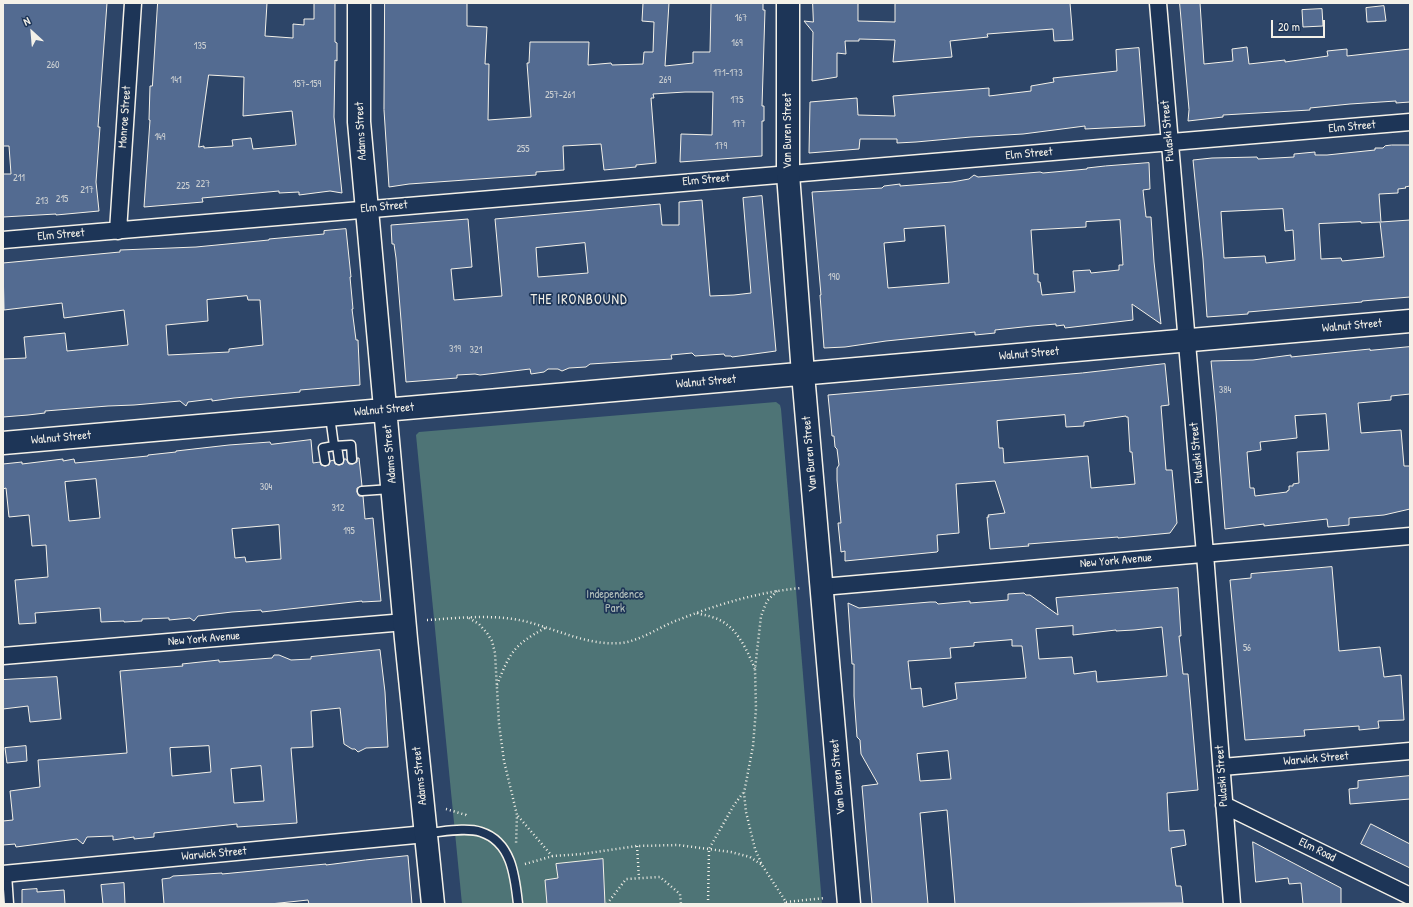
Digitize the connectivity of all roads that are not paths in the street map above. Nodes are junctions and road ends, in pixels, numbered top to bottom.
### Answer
1 (133, 3) edge
2 (359, 3) edge
3 (788, 3) edge
4 (1158, 3) edge
5 (1410, 122) edge
6 (1169, 142) junction
7 (788, 174) junction
8 (367, 209) junction
9 (118, 231) junction
10 (3, 240) edge
11 (1410, 321) edge
12 (1187, 341) junction
13 (803, 374) junction
14 (386, 410) junction
15 (330, 415) junction
16 (3, 443) edge
17 (336, 446) junction
18 (352, 459) dead end
19 (339, 460) dead end
20 (325, 461) dead end
21 (393, 488) junction
22 (362, 491) dead end
23 (1410, 536) edge
24 (1206, 554) junction
25 (812, 588) junction
26 (405, 622) junction
27 (3, 656) edge
28 (1410, 751) edge
29 (1222, 767) junction
30 (1224, 805) junction
31 (426, 834) junction
32 (5, 874) edge
33 (1410, 896) edge
34 (9, 904) edge
35 (433, 904) edge
36 (518, 904) edge
37 (849, 904) edge
38 (1232, 904) edge

1 - 9 street, Monroe Street
2 - 8 street, Adams Street
3 - 7 street, Van Buren Street
4 - 6 street, Pulaski Street
5 - 6 street, Elm Street
6 - 7 street, Elm Street
6 - 12 street, Pulaski Street
7 - 8 street, Elm Street
7 - 13 street, Van Buren Street
8 - 9 street, Elm Street
8 - 14 street, Adams Street
9 - 10 street, Elm Street
11 - 12 street, Walnut Street
12 - 13 street, Walnut Street
12 - 24 street, Pulaski Street
13 - 14 street, Walnut Street
13 - 25 street, Van Buren Street
14 - 15 street, Walnut Street
14 - 21 street, Adams Street
15 - 16 street, Walnut Street
15 - 17 lane
17 - 18 lane
17 - 19 lane
17 - 20 lane
21 - 22 lane
21 - 26 street, Adams Street
23 - 24 street, New York Avenue
24 - 25 street, New York Avenue
24 - 29 street, Pulaski Street
25 - 37 street, Van Buren Street
26 - 27 street, New York Avenue
26 - 31 street, Adams Street
28 - 29 street, Warwick Street
29 - 30 street, Pulaski Street
30 - 33 street, Elm Road
30 - 38 street, Pulaski Street
31 - 32 street, Warwick Street
31 - 35 street, Adams Street
31 - 36 lane
32 - 34 lane

